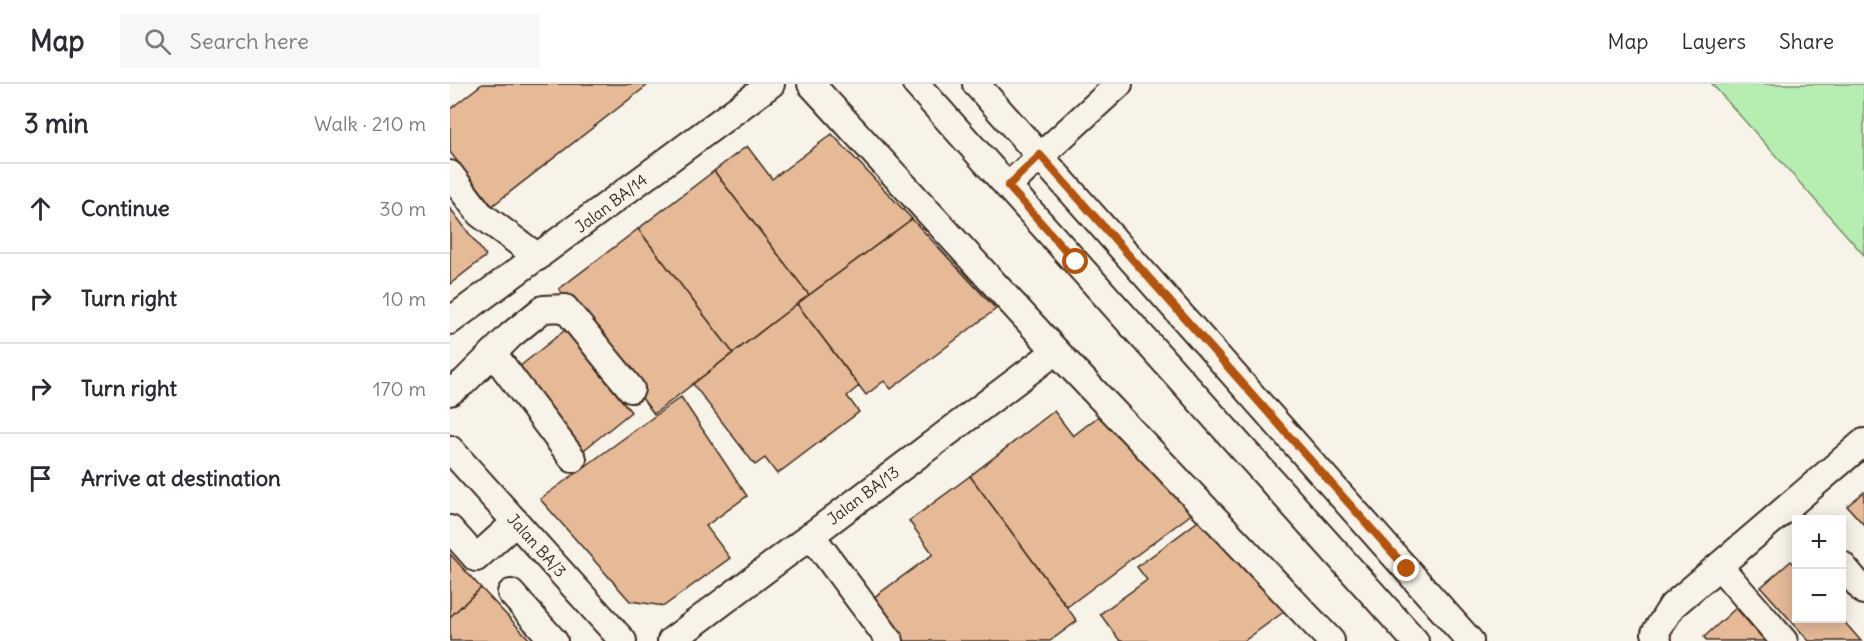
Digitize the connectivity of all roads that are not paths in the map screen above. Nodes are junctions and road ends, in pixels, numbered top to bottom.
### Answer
1 (771, 84) edge
2 (811, 84) edge
3 (916, 84) edge
4 (976, 84) edge
5 (1119, 84) edge
6 (1040, 155) junction
7 (450, 174) edge
8 (1008, 186) junction
9 (538, 257) junction
10 (450, 321) edge
11 (1056, 351) junction
12 (493, 353) junction
13 (631, 389) dead end
14 (450, 392) edge
15 (1864, 442) edge
16 (450, 449) edge
17 (573, 459) dead end
18 (1796, 512) edge
19 (516, 522) junction
20 (450, 529) edge
21 (811, 535) junction
22 (1719, 566) junction
23 (1845, 569) edge
24 (1864, 591) edge
25 (511, 592) dead end
26 (554, 641) edge
27 (623, 641) edge
28 (671, 641) edge
29 (890, 641) edge
30 (1331, 641) edge
31 (1415, 641) edge
32 (1470, 641) edge
33 (1658, 641) edge
34 (1784, 641) edge

1 - 9 street, Jalan BA/14
2 - 11 street
3 - 8 street
4 - 6 street
5 - 6 street
6 - 8 street
6 - 32 street
7 - 9 street
8 - 31 street
9 - 10 street, Jalan BA/14
11 - 21 street, Jalan BA/13
11 - 30 street
12 - 13 street
12 - 14 street
12 - 17 street
15 - 18 street
16 - 19 street, Jalan BA/3
18 - 22 street
19 - 20 street
19 - 27 street, Jalan BA/3
21 - 28 street, Jalan BA/13
21 - 29 street
22 - 33 street
22 - 34 street
23 - 24 street
25 - 26 street

